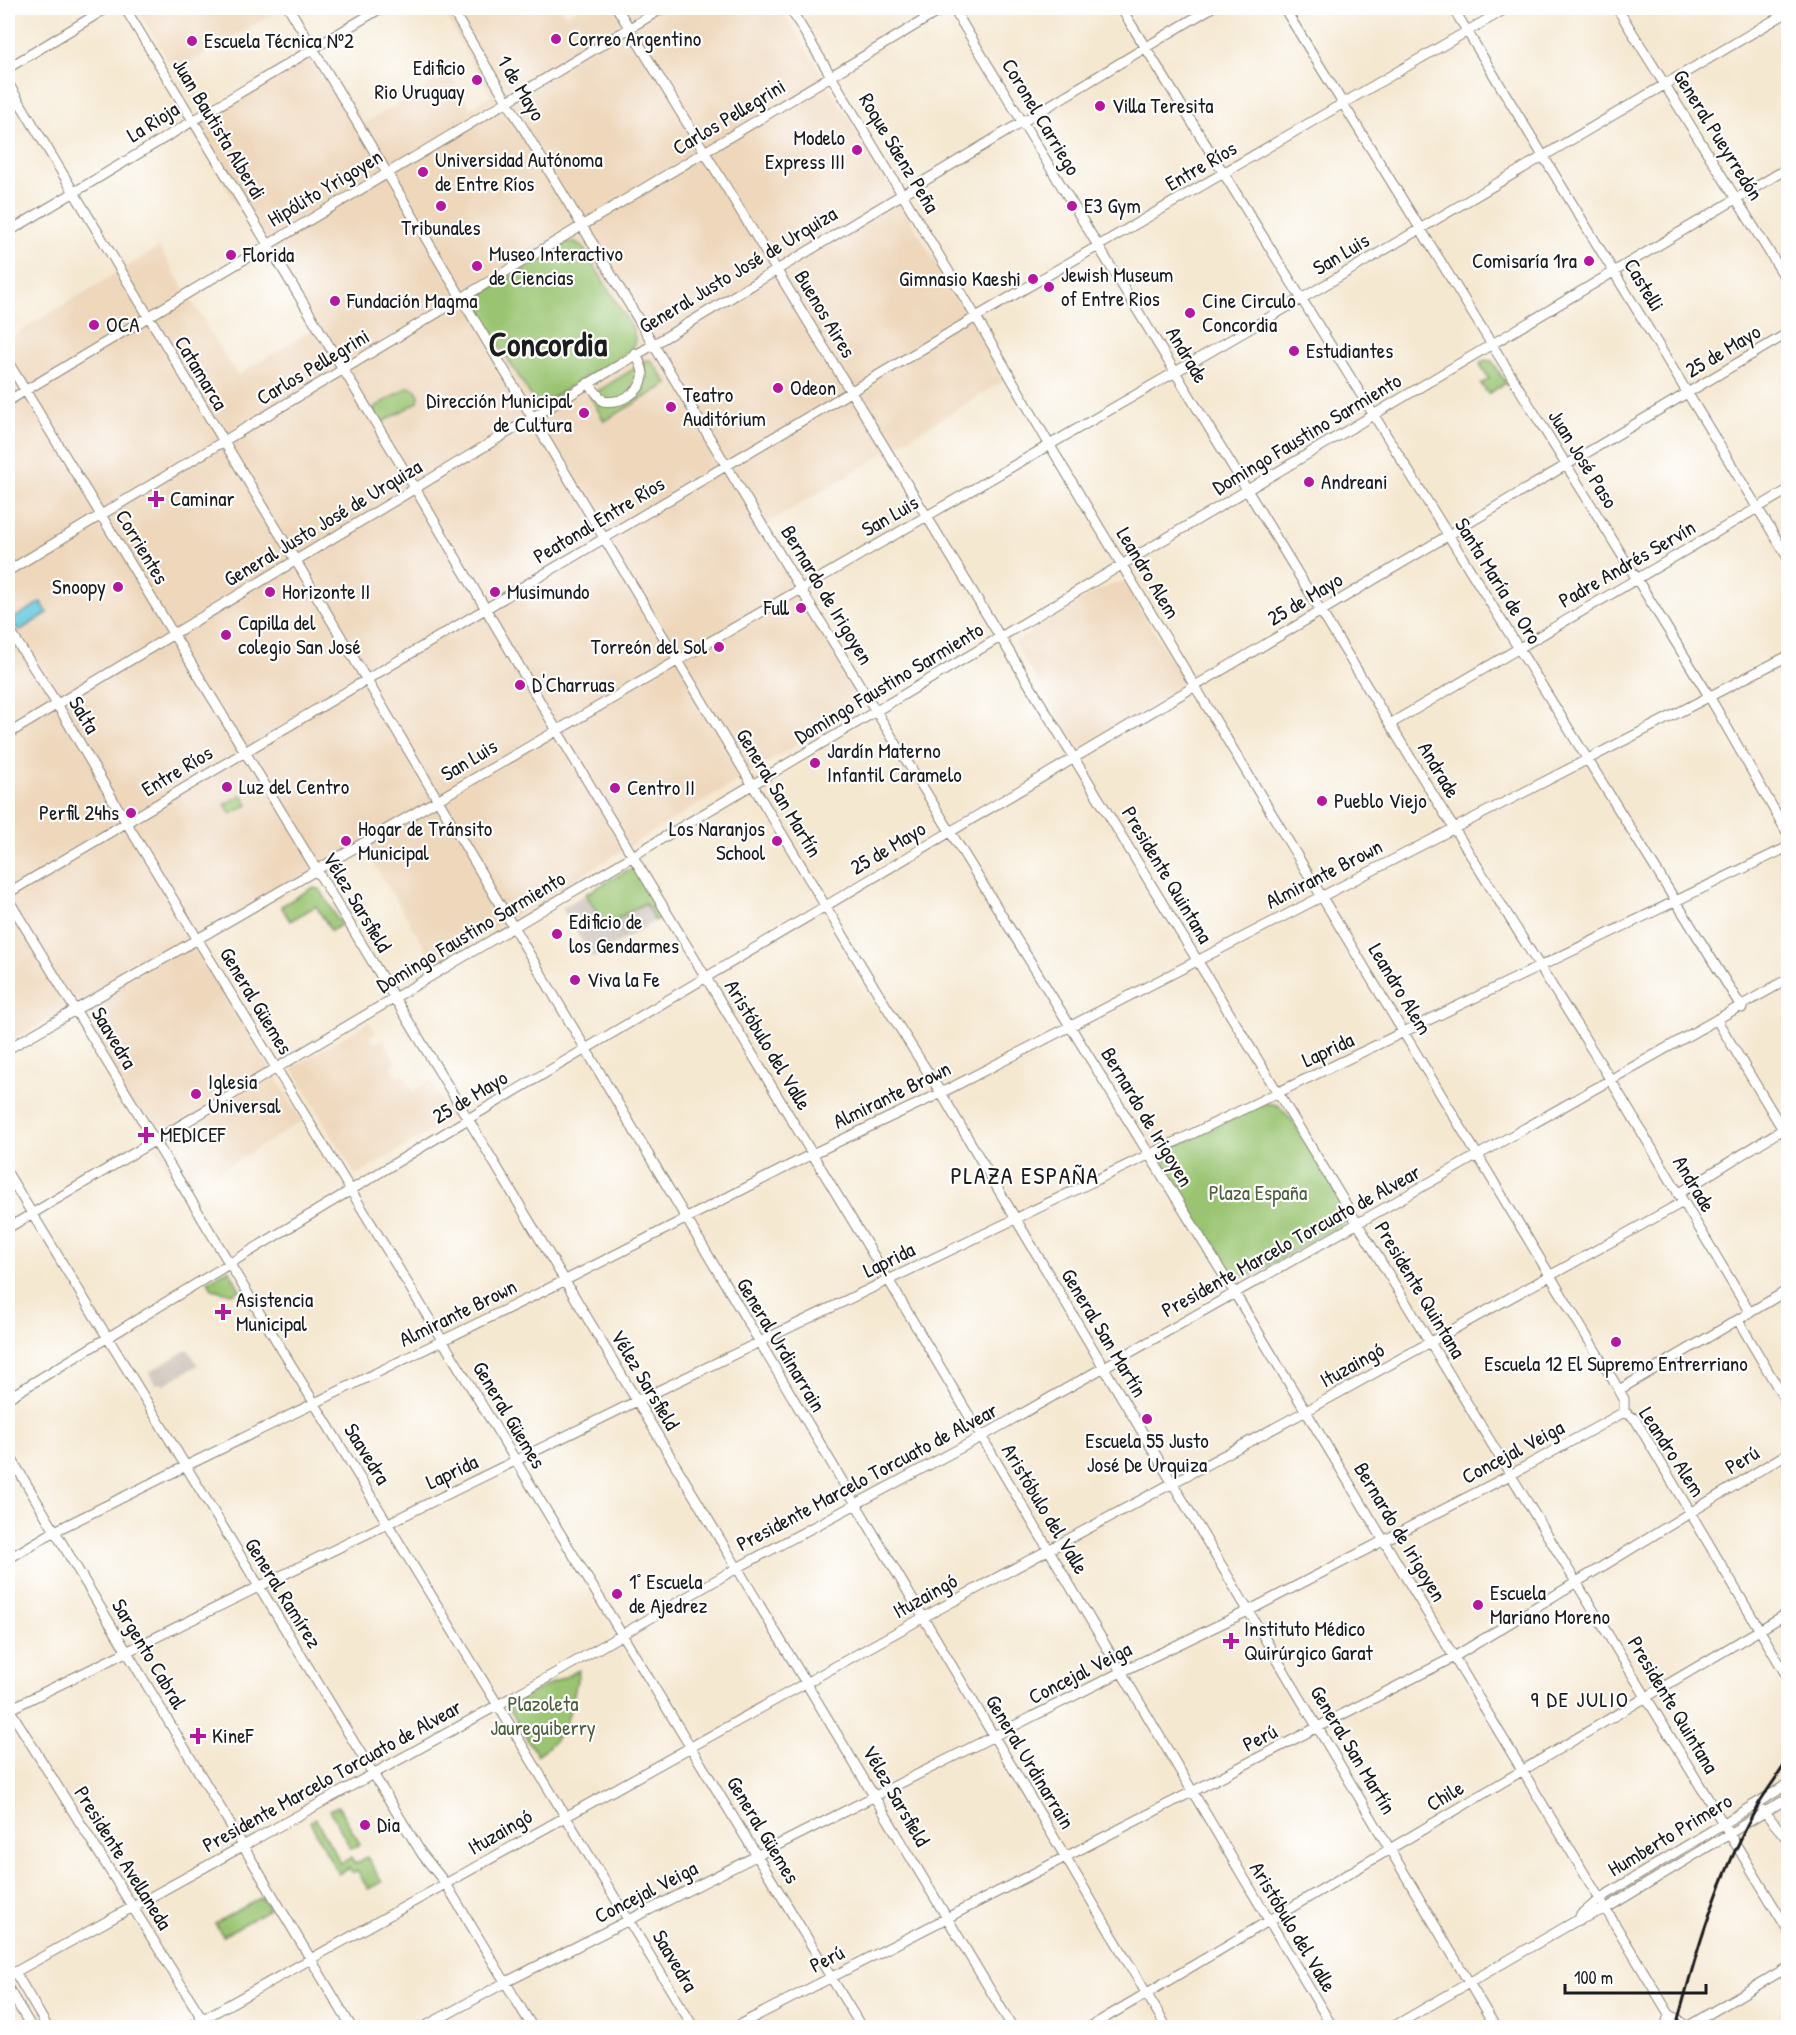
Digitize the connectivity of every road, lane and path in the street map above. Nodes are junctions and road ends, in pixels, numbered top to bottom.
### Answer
1 (107, 8) edge
2 (125, 8) edge
3 (289, 8) edge
4 (381, 8) edge
5 (451, 8) edge
6 (617, 8) edge
7 (663, 8) edge
8 (790, 8) edge
9 (944, 8) edge
10 (953, 8) edge
11 (1121, 8) edge
12 (1212, 8) edge
13 (1284, 8) edge
14 (1453, 8) edge
15 (1507, 8) edge
16 (1617, 8) edge
17 (1785, 8) edge
18 (1788, 13) edge
19 (629, 28) junction
20 (1467, 31) junction
21 (1146, 47) junction
22 (313, 48) junction
23 (8, 68) edge
24 (832, 75) junction
25 (8, 83) edge
26 (1665, 85) junction
27 (509, 102) junction
28 (1343, 105) junction
29 (192, 119) junction
30 (1022, 120) junction
31 (705, 152) junction
32 (1544, 155) junction
33 (1788, 168) edge
34 (388, 171) junction
35 (1225, 173) junction
36 (73, 192) junction
37 (902, 193) junction
38 (1736, 200) junction
39 (582, 226) junction
40 (1419, 229) junction
41 (8, 232) edge
42 (267, 244) junction
43 (1099, 246) junction
44 (776, 268) junction
45 (1616, 272) junction
46 (1788, 282) edge
47 (464, 298) junction
48 (1301, 298) junction
49 (146, 316) junction
50 (976, 317) junction
51 (1788, 333) edge
52 (652, 342) junction
53 (1491, 346) junction
54 (635, 354) junction
55 (8, 362) edge
56 (343, 370) junction
57 (1176, 370) junction
58 (588, 383) junction
59 (25, 390) junction
60 (1689, 392) junction
61 (852, 393) junction
62 (8, 401) edge
63 (1373, 416) junction
64 (533, 417) junction
65 (222, 442) junction
66 (1049, 444) junction
67 (727, 466) junction
68 (1565, 466) junction
69 (415, 488) junction
70 (1248, 490) junction
71 (1788, 490) edge
72 (1759, 508) junction
73 (101, 515) junction
74 (926, 515) junction
75 (1448, 536) junction
76 (604, 538) junction
77 (1788, 558) edge
78 (296, 561) junction
79 (1122, 565) junction
80 (8, 571) edge
81 (1637, 579) junction
82 (800, 588) junction
83 (484, 609) junction
84 (1322, 611) junction
85 (8, 628) edge
86 (175, 635) junction
87 (1000, 638) junction
88 (1519, 648) junction
89 (1788, 656) edge
90 (678, 658) junction
91 (365, 680) junction
92 (1195, 686) junction
93 (1709, 696) junction
94 (57, 704) junction
95 (876, 711) junction
96 (1390, 724) junction
97 (556, 729) junction
98 (8, 734) edge
99 (245, 752) junction
100 (1074, 758) junction
101 (1588, 760) junction
102 (753, 785) junction
103 (436, 800) junction
104 (126, 822) junction
105 (1454, 827) junction
106 (951, 831) junction
107 (1788, 834) edge
108 (1788, 847) edge
109 (632, 856) junction
110 (316, 870) junction
111 (8, 893) edge
112 (1323, 895) junction
113 (8, 899) edge
114 (1678, 902) junction
115 (826, 906) junction
116 (512, 928) junction
117 (197, 939) junction
118 (1198, 960) junction
119 (1540, 968) junction
120 (706, 977) junction
121 (1788, 979) edge
122 (395, 999) junction
123 (1742, 1008) junction
124 (76, 1010) junction
125 (1718, 1022) junction
126 (1070, 1026) junction
127 (1406, 1033) junction
128 (8, 1049) edge
129 (585, 1049) junction
130 (277, 1070) junction
131 (1612, 1082) junction
132 (941, 1093) junction
133 (1279, 1093) junction
134 (468, 1119) junction
135 (1786, 1128) edge
136 (1788, 1138) edge
137 (155, 1140) junction
138 (812, 1154) junction
139 (1149, 1155) junction
140 (1479, 1156) junction
141 (8, 1174) edge
142 (352, 1189) junction
143 (1680, 1198) junction
144 (32, 1214) junction
145 (685, 1218) junction
146 (1016, 1218) junction
147 (1359, 1224) junction
148 (8, 1228) edge
149 (231, 1264) junction
150 (1551, 1275) junction
151 (564, 1281) junction
152 (889, 1281) junction
153 (1788, 1290) edge
154 (1234, 1292) junction
155 (1750, 1313) junction
156 (1738, 1320) junction
157 (108, 1338) junction
158 (442, 1340) junction
159 (1431, 1342) junction
160 (760, 1344) junction
161 (1103, 1368) junction
162 (1619, 1390) junction
163 (8, 1398) edge
164 (637, 1401) junction
165 (315, 1403) junction
166 (1788, 1405) edge
167 (1306, 1411) junction
168 (1624, 1412) junction
169 (981, 1437) junction
170 (8, 1453) edge
171 (1788, 1453) edge
172 (516, 1461) junction
173 (184, 1467) junction
174 (1512, 1474) junction
175 (1172, 1482) junction
176 (855, 1504) junction
177 (1690, 1512) junction
178 (387, 1522) junction
179 (55, 1531) junction
180 (1384, 1541) junction
181 (1048, 1549) junction
182 (8, 1558) edge
183 (737, 1568) junction
184 (1578, 1581) junction
185 (258, 1587) junction
186 (1250, 1610) junction
187 (1788, 1613) edge
188 (924, 1617) junction
189 (1760, 1630) junction
190 (622, 1635) junction
191 (126, 1651) junction
192 (1454, 1657) junction
193 (1121, 1672) junction
194 (1788, 1678) edge
195 (808, 1682) junction
196 (1647, 1696) junction
197 (498, 1704) junction
198 (8, 1709) edge
199 (1319, 1728) junction
200 (994, 1737) junction
201 (691, 1745) junction
202 (1523, 1770) junction
203 (373, 1774) junction
204 (1788, 1784) edge
205 (1192, 1793) junction
206 (876, 1796) junction
207 (1788, 1798) edge
208 (1759, 1803) junction
209 (1765, 1814) junction
210 (566, 1815) junction
211 (1725, 1824) junction
212 (1731, 1834) junction
213 (1788, 1840) edge
214 (243, 1846) junction
215 (1391, 1848) junction
216 (757, 1856) junction
217 (1066, 1858) junction
218 (447, 1884) junction
219 (1601, 1898) junction
220 (133, 1907) junction
221 (1607, 1908) junction
222 (946, 1918) junction
223 (629, 1921) junction
224 (1268, 1921) junction
225 (1574, 1922) junction
226 (1788, 1929) edge
227 (312, 1959) junction
228 (1788, 1967) edge
229 (11, 1974) edge
230 (831, 1977) junction
231 (1469, 1981) junction
232 (506, 1982) junction
233 (8, 1988) edge
234 (1146, 1993) junction
235 (1669, 2014) junction
236 (206, 2023) edge
237 (1688, 2027) edge
238 (33, 2028) edge
239 (48, 2028) edge
240 (187, 2028) edge
241 (352, 2028) edge
242 (422, 2028) edge
243 (533, 2028) edge
244 (694, 2028) edge
245 (733, 2028) edge
246 (862, 2028) edge
247 (1012, 2028) edge
248 (1088, 2028) edge
249 (1167, 2028) edge
250 (1333, 2028) edge
251 (1391, 2028) edge
252 (1497, 2028) edge
253 (1665, 2028) edge

1 - 23 street
2 - 29 street, Juan Bautista Alberdi
3 - 22 street, General San Martín
4 - 22 street, La Rioja
5 - 27 street, 1 de Mayo
6 - 19 street, Buenos Aires
7 - 19 street, Hipólito Yrigoyen
8 - 24 street, Roque Sáenz Peña
9 - 24 street, Carlos Pellegrini
10 - 30 street, Coronel Carriego
11 - 21 street, Santa María de Oro
12 - 21 street, General Justo José de Urquiza
13 - 28 street
14 - 20 street, Castelli
15 - 20 street, Entre Ríos
16 - 26 street, General Pueyrredón
17 - 18 street
18 - 26 street, San Luis
19 - 27 street, Hipólito Yrigoyen
19 - 31 street, Buenos Aires
20 - 28 street, Entre Ríos
20 - 32 street, Castelli
21 - 30 street, General Justo José de Urquiza
21 - 35 street, Santa María de Oro
22 - 29 street, La Rioja
22 - 34 street, General San Martín
24 - 31 street, Carlos Pellegrini
24 - 37 street, Roque Sáenz Peña
25 - 36 street, Catamarca
26 - 32 street, San Luis
26 - 38 street, General Pueyrredón
27 - 34 street, Hipólito Yrigoyen
27 - 39 street, 1 de Mayo
28 - 35 street, Entre Ríos
28 - 40 street, Juan José Paso
29 - 36 street, La Rioja
29 - 42 street, Juan Bautista Alberdi
30 - 37 street, General Justo José de Urquiza
30 - 43 street, Coronel Carriego
31 - 39 street, Carlos Pellegrini
31 - 44 street, Buenos Aires
32 - 40 street, San Luis
32 - 45 street, Castelli
33 - 38 street, Domingo Faustino Sarmiento
34 - 42 street, Hipólito Yrigoyen
34 - 47 street, General San Martín
35 - 43 street, Entre Ríos
35 - 48 street, Santa María de Oro
36 - 41 street, La Rioja
36 - 49 street, Catamarca
37 - 44 street, General Justo José de Urquiza
37 - 50 street, Roque Sáenz Peña
38 - 45 street, Domingo Faustino Sarmiento
38 - 46 street, General Pueyrredón
39 - 47 street, Carlos Pellegrini
39 - 52 street, 1 de Mayo
40 - 48 street, San Luis
40 - 53 street, Juan José Paso
42 - 49 street, Hipólito Yrigoyen
42 - 56 street, Juan Bautista Alberdi
43 - 50 street, Entre Ríos
43 - 57 street, Andrade
44 - 52 street, General Justo José de Urquiza
44 - 61 street, Buenos Aires
45 - 53 street, Domingo Faustino Sarmiento
45 - 60 street, Castelli
47 - 56 street, Carlos Pellegrini
47 - 64 street, General San Martín
48 - 57 street, San Luis
48 - 63 street, Santa María de Oro
49 - 59 street, Hipólito Yrigoyen
49 - 65 street, Catamarca
50 - 61 street, Entre Ríos
50 - 66 street, Leandro Alem
51 - 60 street, 25 de Mayo
52 - 54 street, General Justo José de Urquiza
52 - 67 street, 1 de Mayo
53 - 63 street, Domingo Faustino Sarmiento
53 - 68 street, Juan José Paso
54 - 58 street, General Justo José de Urquiza
54 - 58 street
55 - 59 street, Corrientes
56 - 65 street, Carlos Pellegrini
56 - 69 street, Juan Bautista Alberdi
57 - 66 street, San Luis
57 - 70 street, Andrade
58 - 64 street, General Justo José de Urquiza
59 - 62 street, Hipólito Yrigoyen
59 - 73 street, Corrientes
60 - 68 street, 25 de Mayo
60 - 72 street, Castelli
61 - 67 street, Peatonal Entre Ríos
61 - 74 street, Presidente Quintana
63 - 70 street, Domingo Faustino Sarmiento
63 - 75 street, Santa María de Oro
64 - 69 street, General Justo José de Urquiza
64 - 76 street, General San Martín
65 - 73 street, Carlos Pellegrini
65 - 78 street, Catamarca
66 - 74 street, San Luis
66 - 79 street, Leandro Alem
67 - 76 street, Peatonal Entre Ríos
67 - 82 street, Bernardo de Irigoyen
68 - 75 street, 25 de Mayo
68 - 81 street, Juan José Paso
69 - 78 street, General Justo José de Urquiza
69 - 83 street, Juan Bautista Alberdi
70 - 79 street, Domingo Faustino Sarmiento
70 - 84 street, Andrade
71 - 72 street, Padre Andrés Servín
72 - 77 street, Castelli
72 - 81 street, Padre Andrés Servín
73 - 80 street, Carlos Pellegrini
73 - 86 street, Corrientes
74 - 82 street, San Luis
74 - 87 street, Presidente Quintana
75 - 84 street, 25 de Mayo
75 - 88 street, Santa María de Oro
76 - 83 street, Peatonal Entre Ríos
76 - 90 street, General San Martín
78 - 86 street, General Justo José de Urquiza
78 - 91 street, Catamarca
79 - 87 street, Domingo Faustino Sarmiento
79 - 92 street, Leandro Alem
81 - 88 street, Padre Andrés Servín
81 - 93 street, Juan José Paso
82 - 90 street, San Luis
82 - 95 street, Bernardo de Irigoyen
83 - 91 street, Peatonal Entre Ríos
83 - 97 street, Aristóbulo del Valle
84 - 92 street, 25 de Mayo
84 - 96 street, Andrade
85 - 94 street, Salta
86 - 94 street, General Justo José de Urquiza
86 - 99 street, Corrientes
87 - 95 street, Domingo Faustino Sarmiento
87 - 100 street, Presidente Quintana
88 - 96 street, Padre Andrés Servín
88 - 101 street, Santa María de Oro
89 - 93 street, Almirante Brown
90 - 97 street, San Luis
90 - 102 street, General San Martín
91 - 99 street, Entre Ríos
91 - 103 street, General Urdinarrain
92 - 100 street, 25 de Mayo
92 - 112 street, Leandro Alem
93 - 101 street, Almirante Brown
93 - 107 street, Juan José Paso
94 - 98 street, General Justo José de Urquiza
94 - 104 street, Salta
95 - 102 street, Domingo Faustino Sarmiento
95 - 106 street, Bernardo de Irigoyen
96 - 105 street, Andrade
97 - 103 street, San Luis
97 - 109 street, Aristóbulo del Valle
99 - 104 street, Entre Ríos
99 - 110 street, Vélez Sarsfield
100 - 106 street, 25 de Mayo
100 - 118 street, Presidente Quintana
101 - 105 street, Almirante Brown
101 - 114 street, Santa María de Oro
102 - 109 street, Domingo Faustino Sarmiento
102 - 115 street, General San Martín
103 - 110 street, San Luis
103 - 116 street, General Urdinarrain
104 - 111 street, Entre Ríos
104 - 117 street, General Güemes
105 - 112 street, Almirante Brown
105 - 119 street, Andrade
106 - 115 street, 25 de Mayo
106 - 126 street, Bernardo de Irigoyen
108 - 114 street, Laprida
109 - 116 street, Domingo Faustino Sarmiento
109 - 120 street, Aristóbulo del Valle
110 - 117 street, San Luis
110 - 122 street, Vélez Sarsfield
112 - 118 street, Almirante Brown
112 - 127 street, Leandro Alem
113 - 124 street, Saavedra
114 - 119 street, Laprida
114 - 123 street, Santa María de Oro
115 - 120 street, 25 de Mayo
115 - 132 street, General San Martín
116 - 122 street, Domingo Faustino Sarmiento
116 - 129 street, General Urdinarrain
117 - 124 street, San Luis
117 - 130 street, General Güemes
118 - 126 street, Almirante Brown
118 - 133 street, Presidente Quintana
119 - 127 street, Laprida
119 - 131 street, Andrade
120 - 129 street, 25 de Mayo
120 - 138 street, Aristóbulo del Valle
121 - 123 street, Presidente Marcelo Torcuato de Alvear
122 - 130 street, Domingo Faustino Sarmiento
122 - 134 street, Vélez Sarsfield
123 - 125 street, Presidente Marcelo Torcuato de Alvear
124 - 128 street, San Luis
124 - 137 street, Saavedra
125 - 131 street, Presidente Marcelo Torcuato de Alvear
125 - 135 street
126 - 132 street, Almirante Brown
126 - 139 street, Bernardo de Irigoyen
127 - 133 street, Laprida
127 - 140 street, Leandro Alem
129 - 134 street, 25 de Mayo
129 - 145 street, General Urdinarrain
130 - 137 street, Domingo Faustino Sarmiento
130 - 142 street, General Güemes
131 - 140 street, Presidente Marcelo Torcuato de Alvear
131 - 143 street, Andrade
132 - 138 street, Almirante Brown
132 - 146 street, General San Martín
133 - 139 street, Laprida
133 - 147 street, Presidente Quintana
134 - 142 street, 25 de Mayo
134 - 151 street, Vélez Sarsfield
135 - 136 street
135 - 143 street, Ituzaingó
137 - 144 street, Domingo Faustino Sarmiento
137 - 149 street, Saavedra
138 - 145 street, Almirante Brown
138 - 152 street, Aristóbulo del Valle
139 - 146 street, Laprida
139 - 154 street, Bernardo de Irigoyen
140 - 147 street, Presidente Marcelo Torcuato de Alvear
140 - 150 street, Leandro Alem
141 - 144 street, General Ramírez
142 - 149 street, 25 de Mayo
142 - 158 street, General Güemes
143 - 150 street, Ituzaingó
143 - 155 street, Andrade
144 - 148 street, Domingo Faustino Sarmiento
144 - 157 street, General Ramírez
145 - 151 street, Almirante Brown
145 - 160 street, General Urdinarrain
146 - 152 street, Laprida
146 - 161 street, General San Martín
147 - 154 street, Presidente Marcelo Torcuato de Alvear
147 - 159 street, Presidente Quintana
149 - 157 street, 25 de Mayo
149 - 165 street, Saavedra
150 - 159 street, Ituzaingó
150 - 162 street, Leandro Alem
151 - 158 street, Almirante Brown
151 - 164 street, Vélez Sarsfield
152 - 160 street, Laprida
152 - 169 street, Aristóbulo del Valle
153 - 155 street
154 - 161 street, Presidente Marcelo Torcuato de Alvear
154 - 167 street, Bernardo de Irigoyen
155 - 156 street
156 - 162 street
156 - 166 street
157 - 163 street, 25 de Mayo
157 - 173 street, General Ramírez
158 - 165 street, Almirante Brown
158 - 172 street, General Güemes
159 - 167 street, Ituzaingó
159 - 174 street, Presidente Quintana
160 - 164 street, Laprida
160 - 176 street, General Urdinarrain
161 - 169 street, Presidente Marcelo Torcuato de Alvear
161 - 175 street, General San Martín
162 - 168 street, Leandro Alem
164 - 172 street, Laprida
164 - 183 street, Vélez Sarsfield
165 - 173 street, Almirante Brown
165 - 178 street, Saavedra
167 - 175 street, Ituzaingó
167 - 180 street, Bernardo de Irigoyen
168 - 174 street, Concejal Veiga
168 - 177 street, Leandro Alem
169 - 176 street, Presidente Marcelo Torcuato de Alvear
169 - 181 street, Aristóbulo del Valle
170 - 179 street, Sargento Cabral
171 - 177 street, Perú
172 - 178 street, Laprida
172 - 190 street, General Güemes
173 - 179 street, Almirante Brown
173 - 185 street, General Ramírez
174 - 180 street, Concejal Veiga
174 - 184 street, Presidente Quintana
175 - 181 street, Ituzaingó
175 - 186 street, General San Martín
176 - 183 street, Presidente Marcelo Torcuato de Alvear
176 - 188 street, General Urdinarrain
177 - 184 street, Perú
177 - 189 street, Leandro Alem
178 - 185 street, Laprida
178 - 197 street, Saavedra
179 - 182 street, Almirante Brown
179 - 191 street, Sargento Cabral
180 - 186 street, Concejal Veiga
180 - 192 street, Bernardo de Irigoyen
181 - 188 street, Ituzaingó
181 - 193 street, Aristóbulo del Valle
183 - 190 street, Presidente Marcelo Torcuato de Alvear
183 - 195 street, Vélez Sarsfield
184 - 192 street, Perú
184 - 196 street, Presidente Quintana
185 - 191 street, Laprida
185 - 203 street, General Ramírez
186 - 193 street, Concejal Veiga
186 - 199 street, General San Martín
187 - 189 street, Chile
188 - 195 street, Ituzaingó
188 - 200 street, General Urdinarrain
189 - 194 street, Leandro Alem
189 - 196 street, Chile
190 - 197 street, Presidente Marcelo Torcuato de Alvear
190 - 201 street, General Güemes
191 - 198 street, Laprida
191 - 214 street, Sargento Cabral
192 - 199 street, Perú
192 - 202 street, Bernardo de Irigoyen
193 - 200 street, Concejal Veiga
193 - 205 street, Aristóbulo del Valle
195 - 201 street, Ituzaingó
195 - 206 street, Vélez Sarsfield
196 - 202 street, Chile
196 - 211 street, Presidente Quintana
197 - 203 street, Presidente Marcelo Torcuato de Alvear
197 - 210 street, Saavedra
198 - 220 street, Presidente Avellaneda
199 - 205 street, Perú
199 - 215 street, General San Martín
200 - 206 street, Concejal Veiga
200 - 217 street, General Urdinarrain
201 - 210 street, Ituzaingó
201 - 216 street, General Güemes
202 - 215 street, Chile
202 - 219 street, Bernardo de Irigoyen
203 - 214 street, Presidente Marcelo Torcuato de Alvear
203 - 218 street, General Ramírez
204 - 208 street, Humberto Primero
205 - 217 street, Perú
205 - 224 street, Aristóbulo del Valle
206 - 216 street, Concejal Veiga
206 - 222 street, Vélez Sarsfield
207 - 209 street, Humberto Primero
208 - 209 street
208 - 211 street, Humberto Primero
209 - 212 street, Humberto Primero
209 - 213 street
210 - 218 street, Ituzaingó
210 - 223 street, Saavedra
211 - 212 street, Presidente Quintana
211 - 219 street, Humberto Primero
212 - 221 street, Humberto Primero
212 - 226 street, Presidente Quintana
214 - 220 street, Presidente Marcelo Torcuato de Alvear
214 - 227 street, Sargento Cabral
215 - 224 street, Chile
215 - 231 street, General San Martín
216 - 223 street, Concejal Veiga
216 - 230 street, General Güemes
217 - 222 street, Perú
217 - 234 street, General Urdinarrain
218 - 227 street, Ituzaingó
218 - 232 street, General Ramírez
219 - 221 street, Bernardo de Irigoyen
219 - 225 street, Humberto Primero
220 - 229 street, Presidente Marcelo Torcuato de Alvear
220 - 236 street, Presidente Avellaneda
221 - 225 street, Humberto Primero
221 - 235 street, Bernardo de Irigoyen
222 - 230 street, Perú
222 - 247 street, Vélez Sarsfield
223 - 232 street, Concejal Veiga
223 - 244 street, Saavedra
224 - 234 street, Chile
224 - 250 street, Aristóbulo del Valle
225 - 231 street, Humberto Primero
227 - 236 street, Ituzaingó
227 - 241 street, Sargento Cabral
228 - 237 street
229 - 239 street
230 - 245 street, Perú
230 - 246 street, General Güemes
231 - 251 street, Humberto Primero
231 - 252 street, General San Martín
232 - 242 street, Concejal Veiga
232 - 243 street, General Ramírez
233 - 238 street
234 - 248 street, Chile
234 - 249 street, General Urdinarrain
235 - 237 street, Bernardo de Irigoyen
235 - 253 street
236 - 240 street, Ituzaingó

